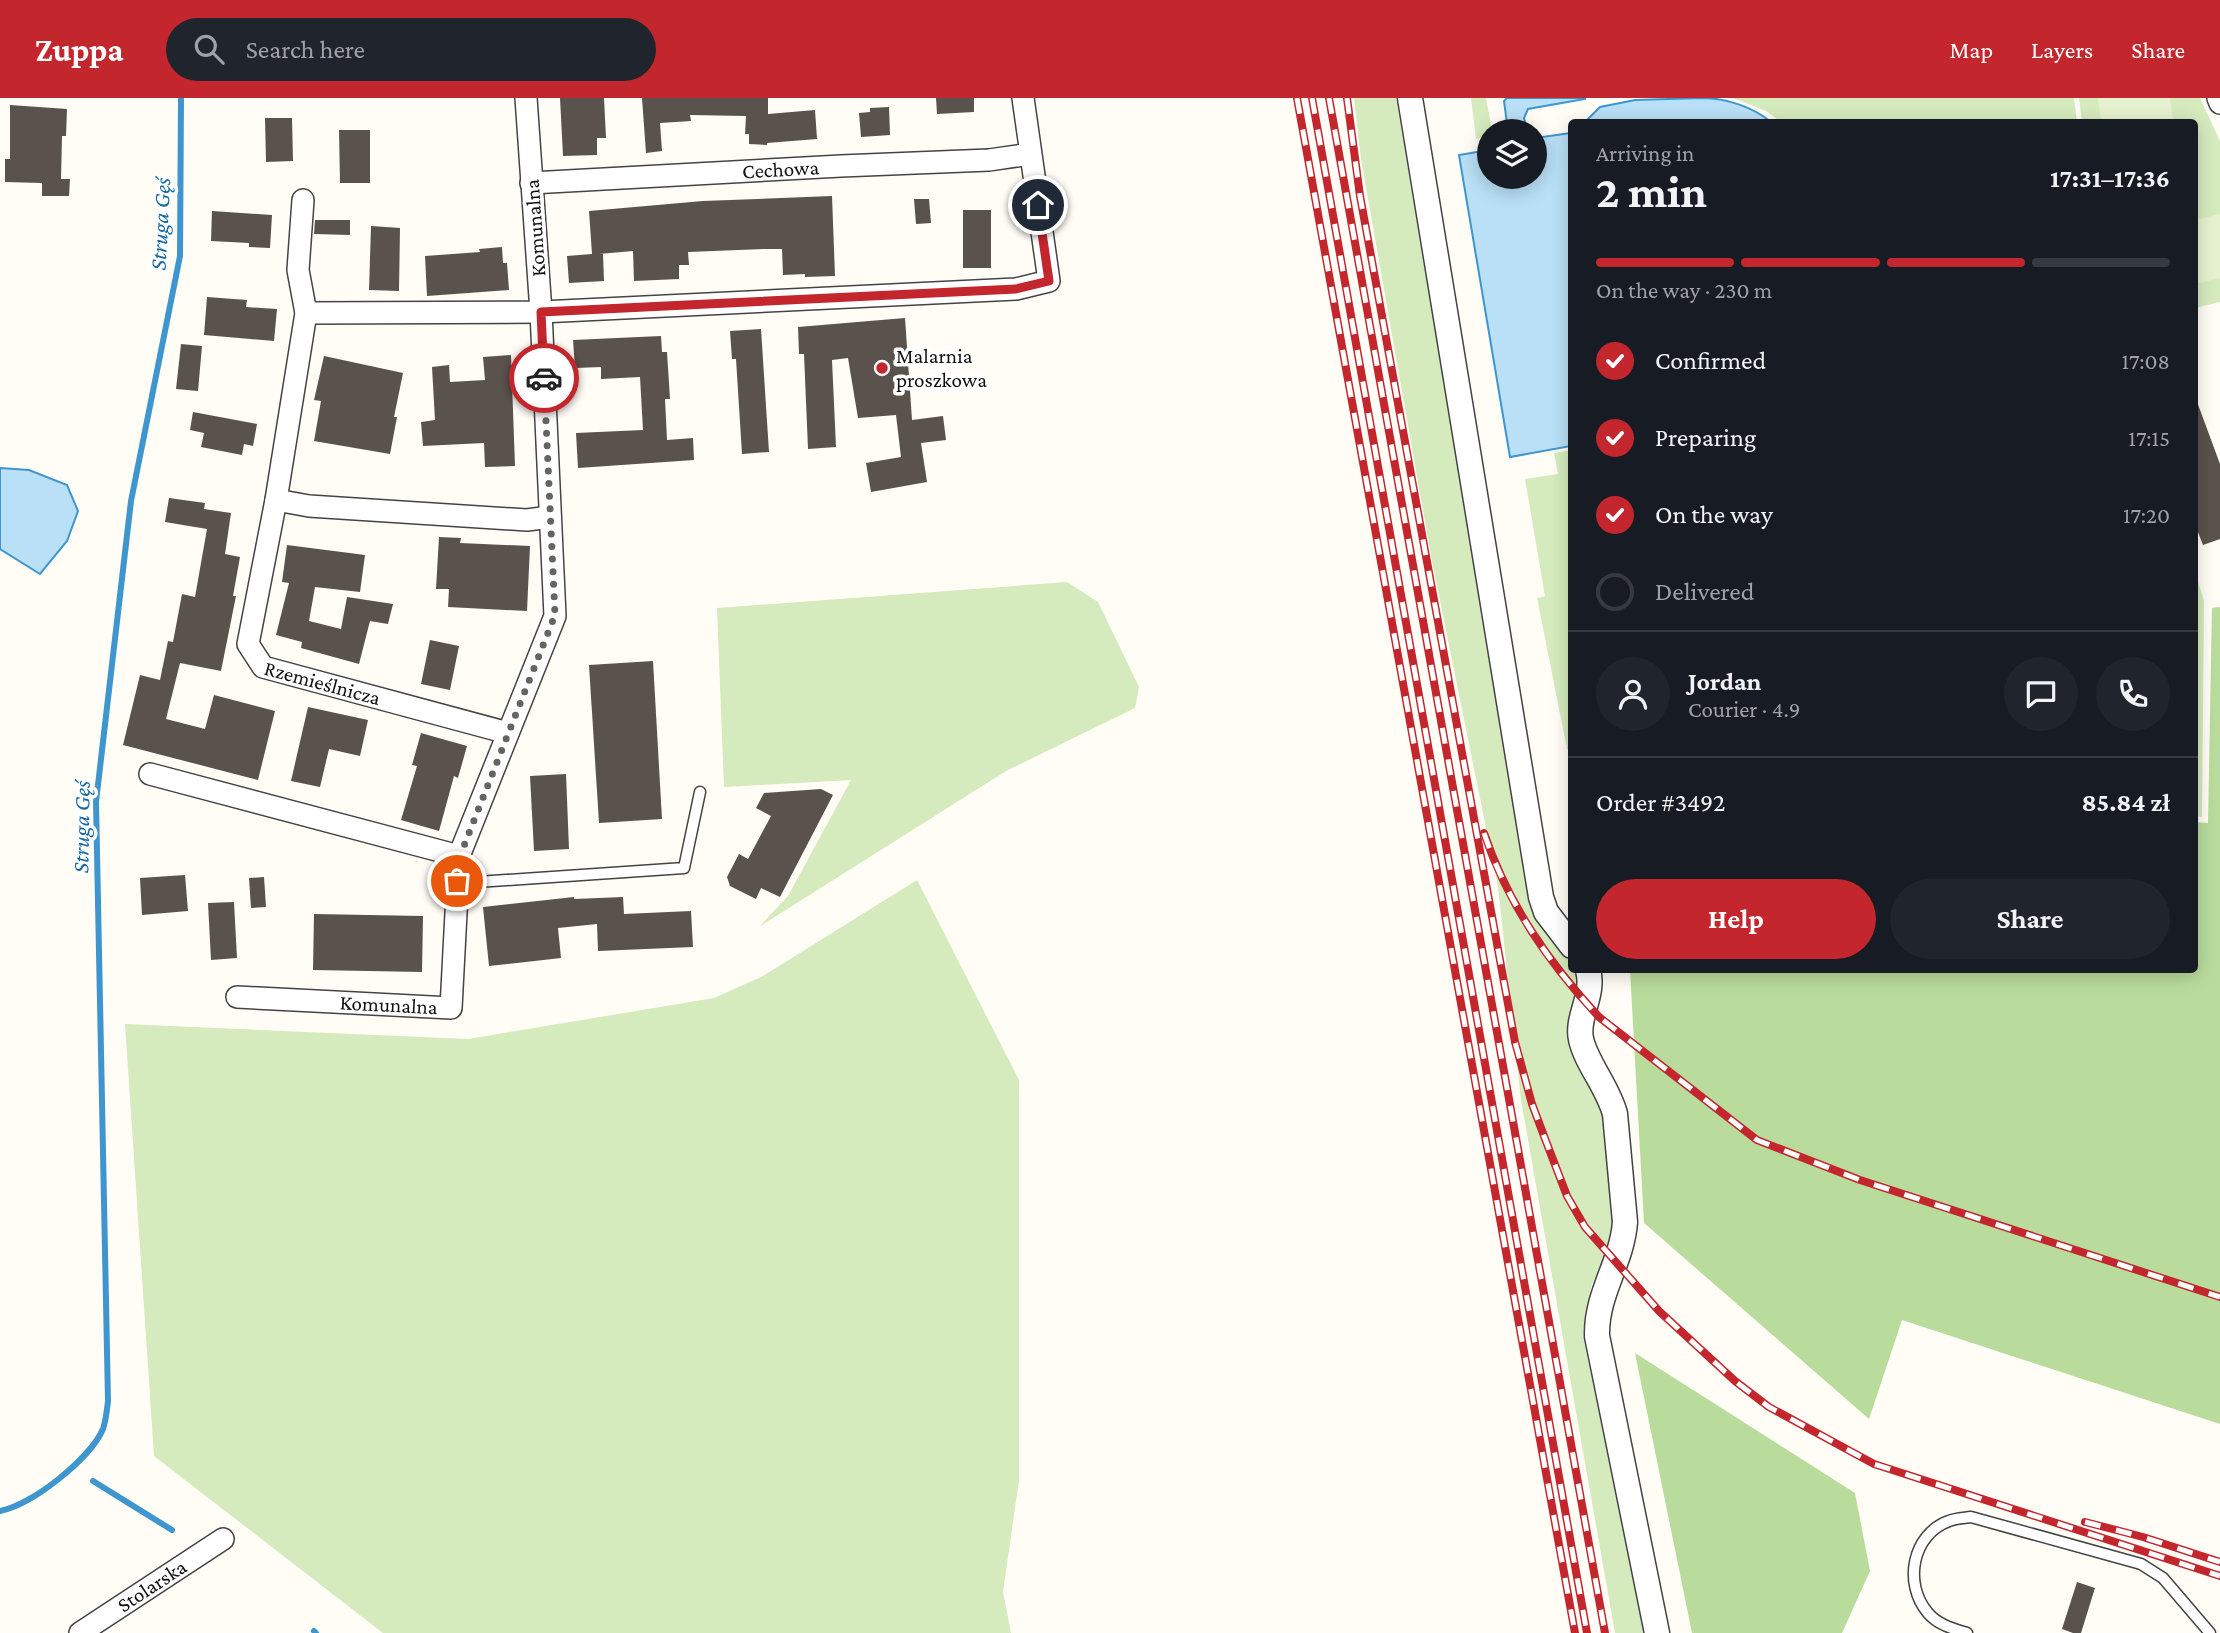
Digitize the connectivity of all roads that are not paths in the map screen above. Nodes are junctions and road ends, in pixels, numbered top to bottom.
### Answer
1 (526, 98) edge
2 (1023, 98) edge
3 (1410, 98) edge
4 (2218, 98) edge
5 (2220, 103) edge
6 (1030, 154) junction
7 (531, 183) junction
8 (303, 200) dead end
9 (541, 312) junction
10 (306, 313) junction
11 (276, 500) junction
12 (550, 517) junction
13 (508, 733) junction
14 (150, 774) dead end
15 (701, 792) dead end
16 (460, 856) junction
17 (457, 881) junction
18 (1568, 941) edge
19 (1588, 973) edge
20 (237, 997) dead end
21 (223, 1539) dead end
22 (80, 1633) edge
23 (1657, 1633) edge
24 (1967, 1633) edge
25 (2210, 1633) edge

1 - 7 street, Komunalna
2 - 6 street
3 - 18 street
4 - 5 street
6 - 7 street, Cechowa
6 - 9 street
7 - 9 street, Komunalna
8 - 10 street, Rzemieślnicza
9 - 10 street
9 - 12 street, Komunalna
10 - 11 street, Rzemieślnicza
11 - 12 street
11 - 13 street, Rzemieślnicza
12 - 13 street, Komunalna
13 - 16 street, Komunalna
14 - 16 street
15 - 17 lane
16 - 17 street, Komunalna
17 - 20 street, Komunalna
19 - 23 street
21 - 22 street, Stolarska
24 - 25 lane

